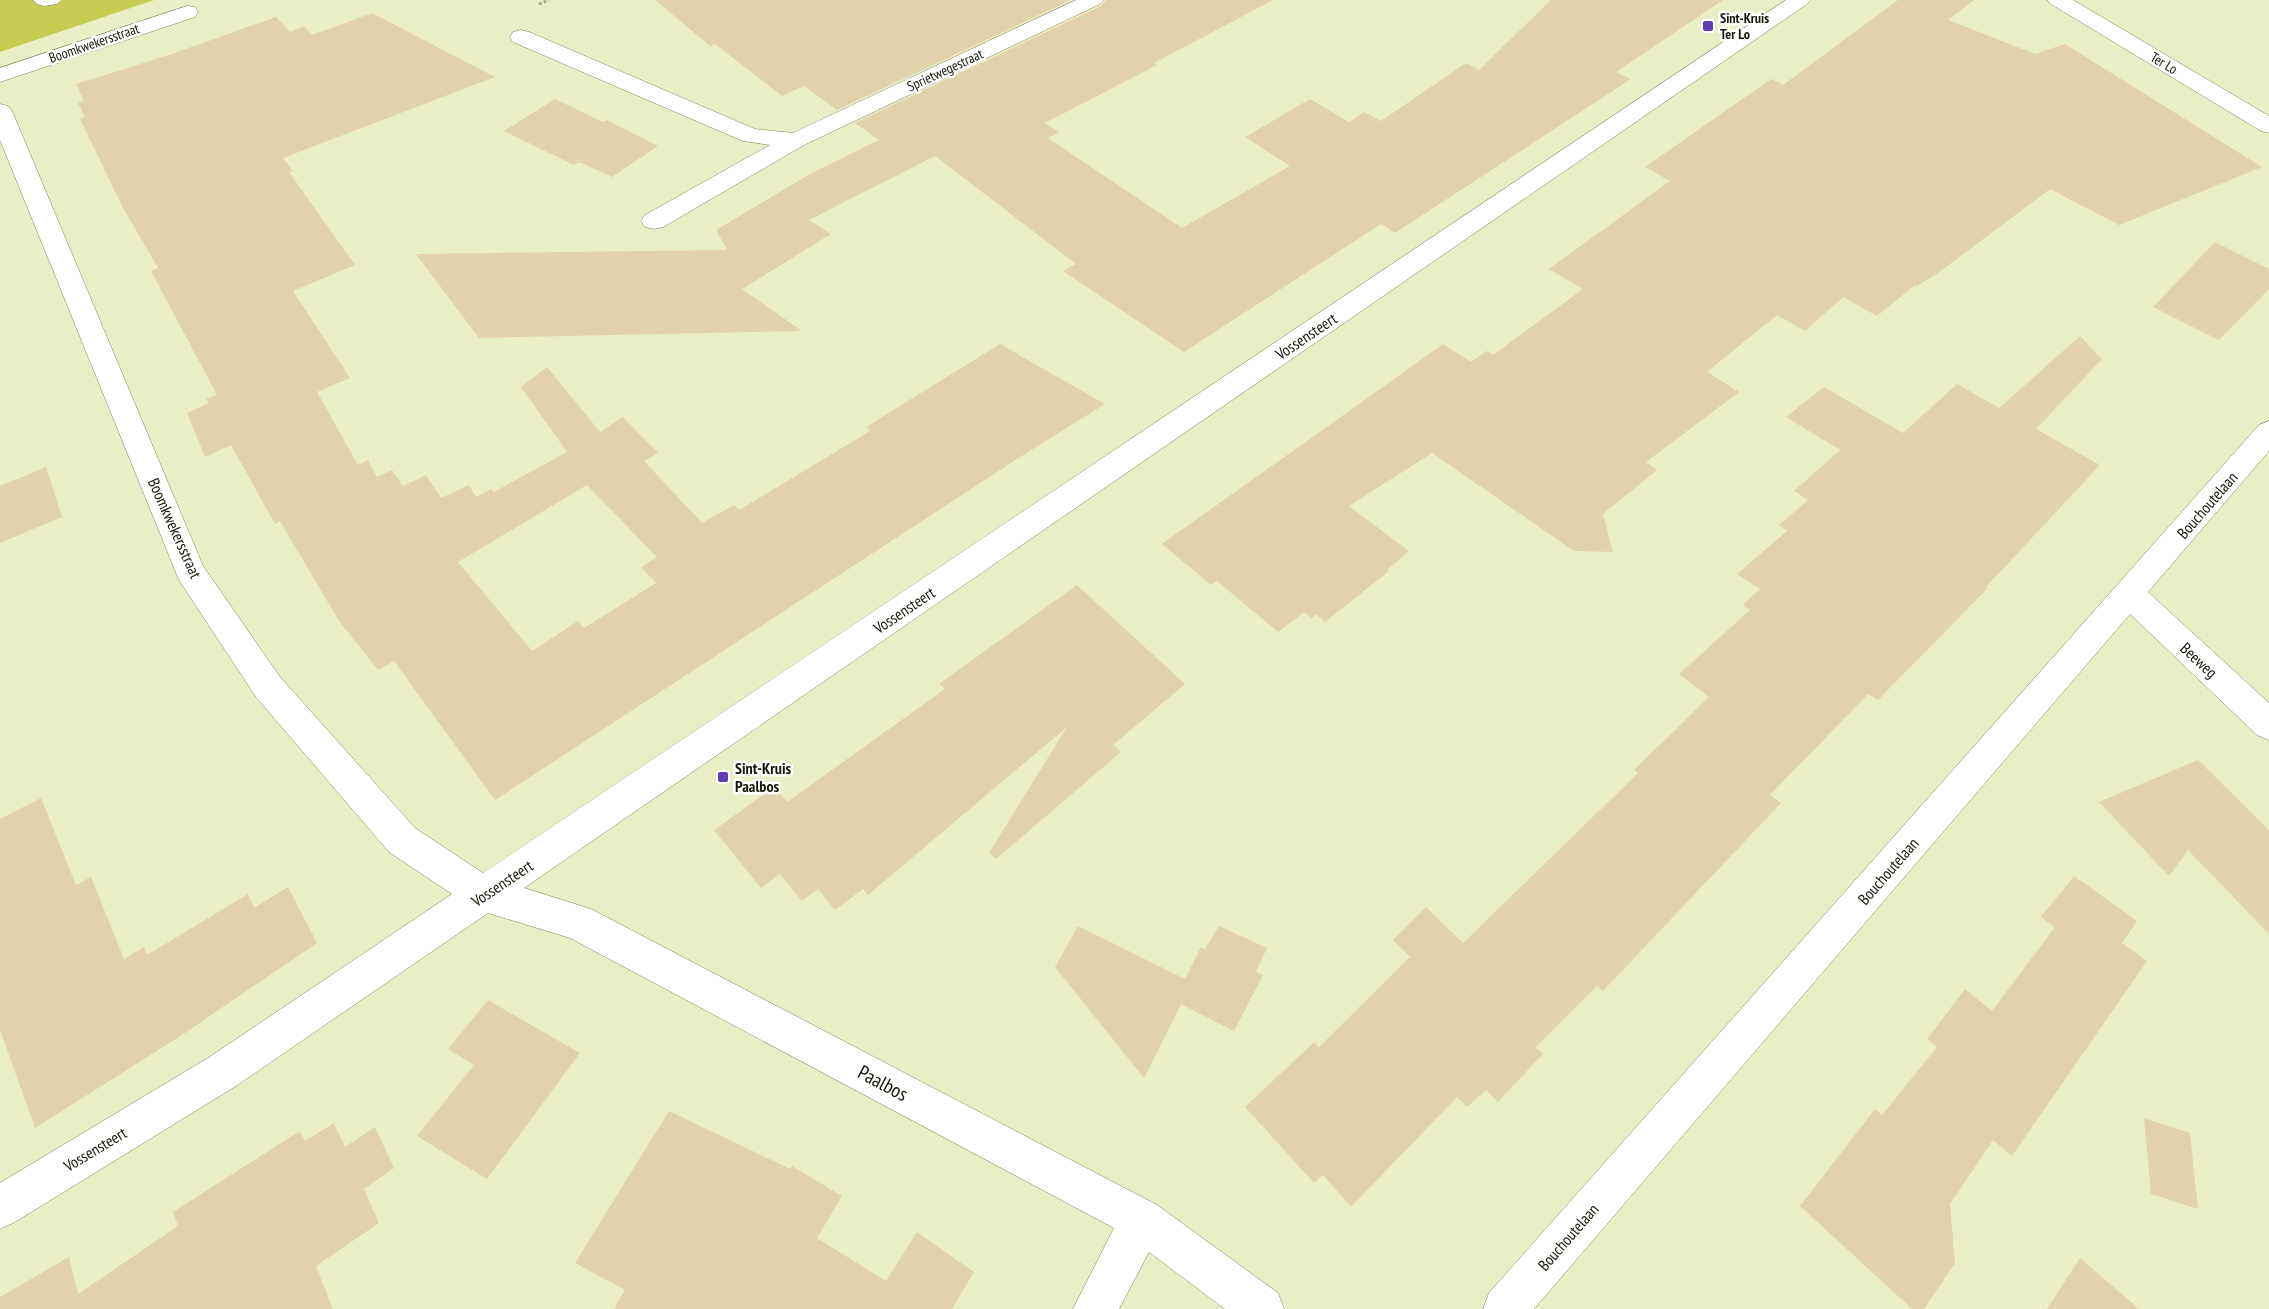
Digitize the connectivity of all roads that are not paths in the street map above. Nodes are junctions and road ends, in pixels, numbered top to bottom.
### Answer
1 (44, 0) edge
2 (50, 0) edge
3 (1093, 0) edge
4 (1800, 0) edge
5 (2058, 0) edge
6 (187, 12) dead end
7 (521, 37) dead end
8 (0, 75) edge
9 (0, 111) edge
10 (2269, 126) edge
11 (796, 140) junction
12 (654, 221) dead end
13 (2269, 432) edge
14 (2129, 594) junction
15 (2269, 725) edge
16 (485, 895) junction
17 (0, 1207) edge
18 (1142, 1220) junction
19 (1095, 1309) edge
20 (1262, 1309) edge
21 (1505, 1309) edge

1 - 2 street
3 - 11 street, Sprietwegestraat
4 - 16 street, Vossensteert
5 - 10 street, Ter Lo
6 - 8 street, Boomkwekersstraat
7 - 11 street
9 - 16 street, Boomkwekersstraat
11 - 12 street, Sprietwegestraat
13 - 14 street, Bouchoutelaan
14 - 15 street, Beeweg
14 - 21 street, Bouchoutelaan
16 - 17 street, Vossensteert
16 - 18 street, Paalbos
18 - 19 street
18 - 20 street, Paalbos

